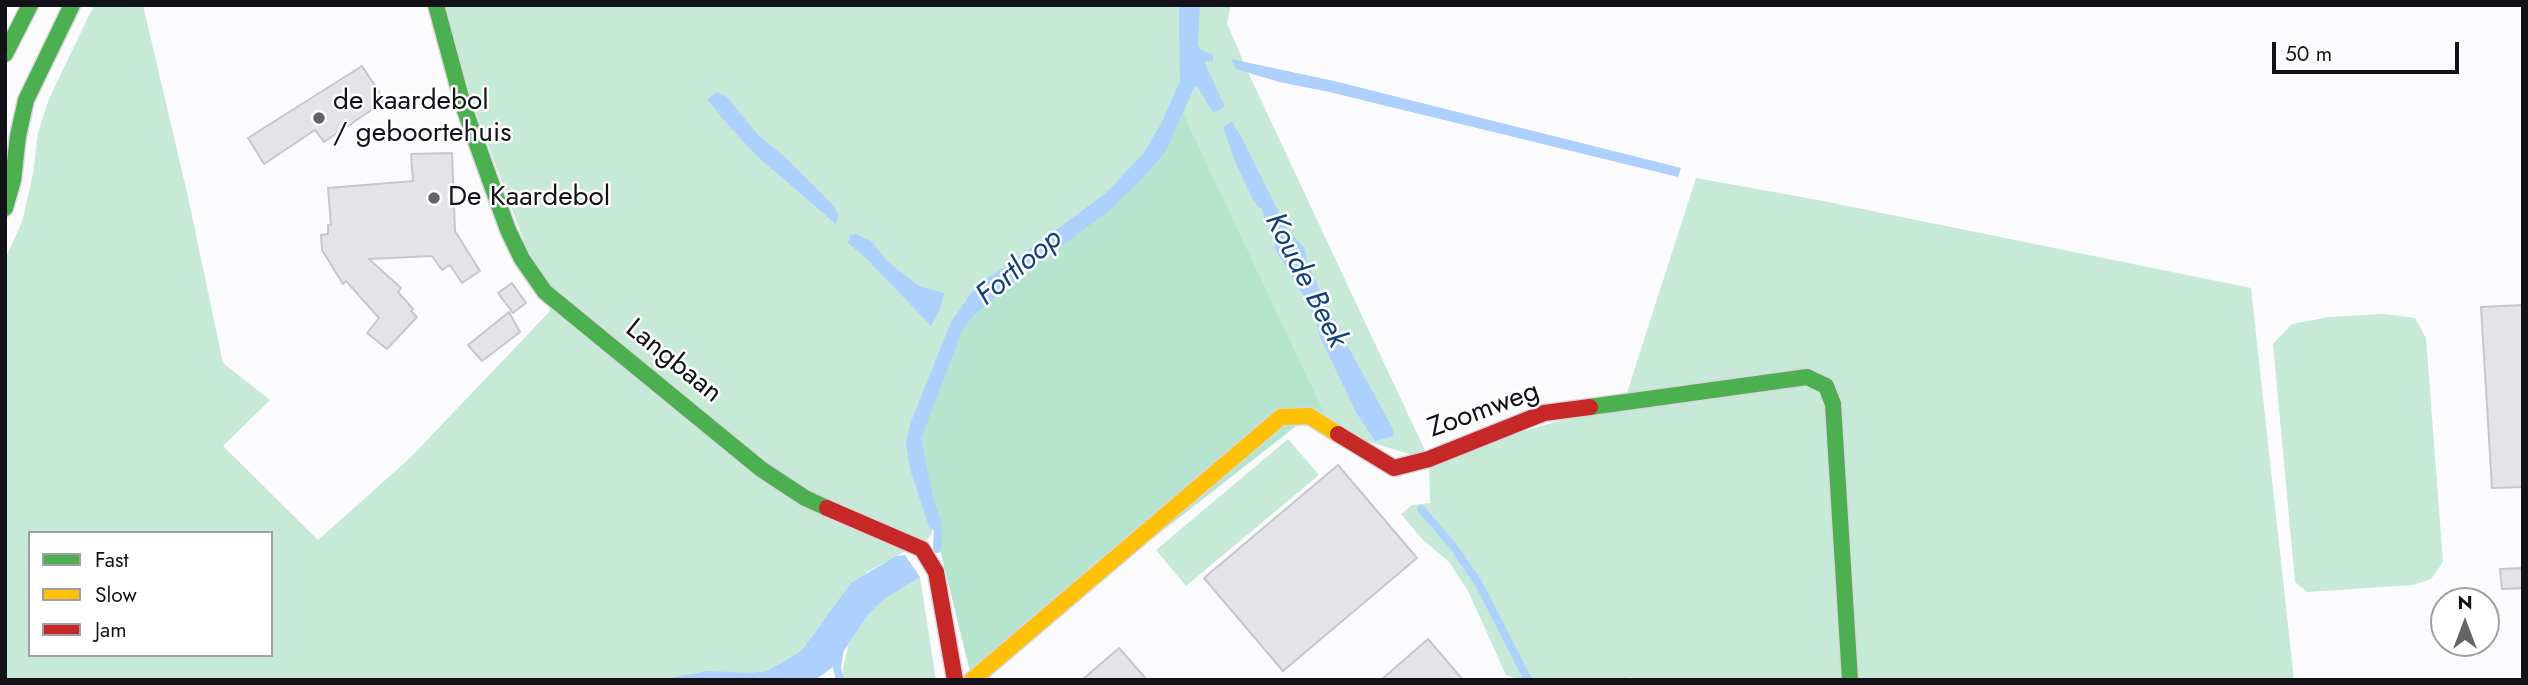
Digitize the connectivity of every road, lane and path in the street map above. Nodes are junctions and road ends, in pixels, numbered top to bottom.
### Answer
1 (30, 5) edge
2 (72, 5) edge
3 (436, 5) edge
4 (5, 54) edge
5 (5, 208) edge
6 (955, 680) edge
7 (972, 680) edge
8 (1850, 680) edge

1 - 4 street
2 - 5 street
3 - 6 street, Langbaan
7 - 8 street, Zoomweg

